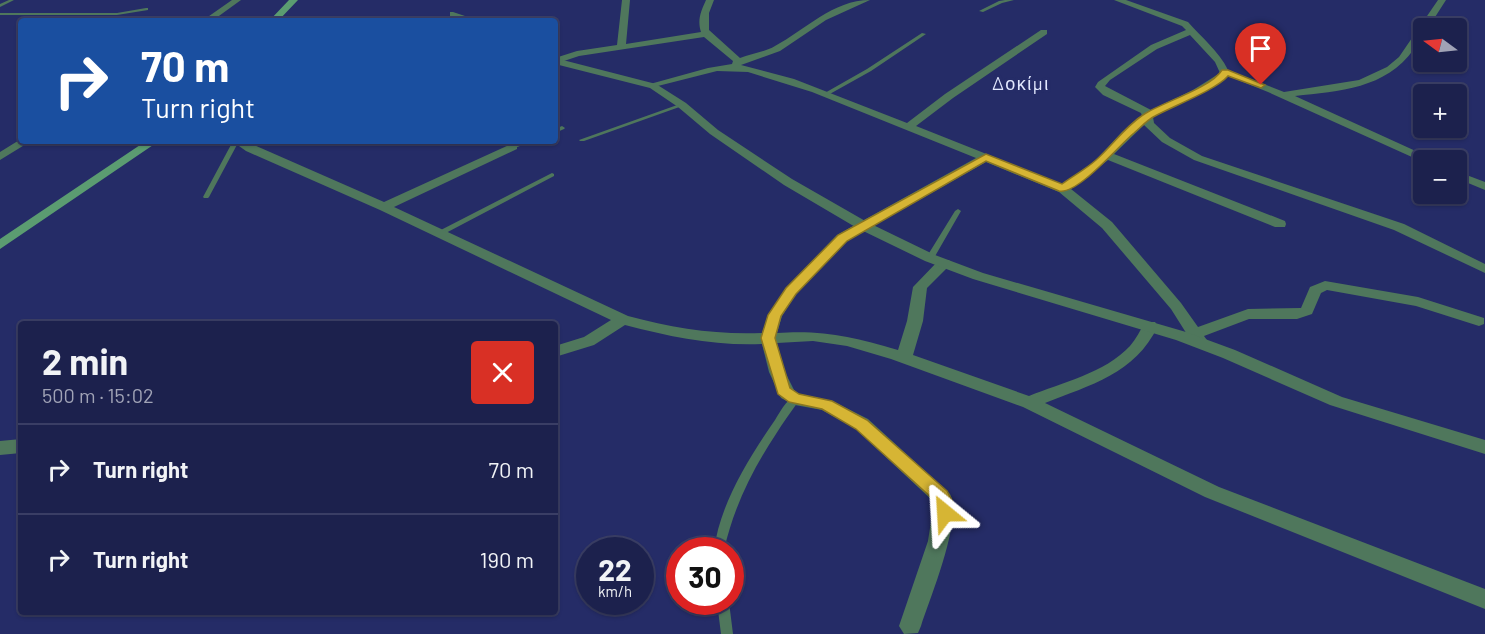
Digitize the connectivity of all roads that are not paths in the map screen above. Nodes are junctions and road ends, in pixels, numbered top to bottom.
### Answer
1 (12, 0) edge
2 (237, 0) edge
3 (294, 0) edge
4 (626, 0) edge
5 (710, 0) edge
6 (866, 0) edge
7 (1011, 0) edge
8 (1118, 0) edge
9 (1442, 0) edge
10 (0, 6) edge
11 (146, 9) dead end
12 (981, 11) dead end
13 (0, 14) edge
14 (453, 14) dead end
15 (210, 18) edge
16 (276, 18) edge
17 (463, 18) edge
18 (1193, 30) junction
19 (1044, 33) dead end
20 (704, 34) junction
21 (924, 34) dead end
22 (621, 47) junction
23 (558, 60) edge
24 (558, 62) edge
25 (736, 64) junction
26 (1225, 72) junction
27 (653, 86) junction
28 (826, 94) junction
29 (1283, 95) junction
30 (682, 105) junction
31 (1149, 115) junction
32 (910, 126) junction
33 (582, 140) dead end
34 (21, 144) edge
35 (149, 144) edge
36 (235, 144) edge
37 (242, 144) edge
38 (508, 144) edge
39 (1413, 154) edge
40 (1107, 155) junction
41 (986, 157) junction
42 (0, 158) edge
43 (552, 175) dead end
44 (1467, 179) edge
45 (1485, 186) edge
46 (1063, 189) junction
47 (206, 197) dead end
48 (384, 207) junction
49 (958, 211) dead end
50 (1280, 224) dead end
51 (862, 225) junction
52 (439, 233) junction
53 (0, 244) edge
54 (937, 260) junction
55 (1485, 269) edge
56 (623, 320) junction
57 (1479, 321) dead end
58 (1150, 326) junction
59 (768, 338) junction
60 (1198, 338) junction
61 (558, 351) edge
62 (904, 357) junction
63 (795, 399) junction
64 (1029, 403) junction
65 (18, 446) edge
66 (1485, 447) edge
67 (0, 448) edge
68 (721, 537) edge
69 (1485, 598) edge
70 (725, 615) edge
71 (910, 626) dead end
72 (727, 634) edge

1 - 10 lane
2 - 15 street
3 - 16 main road
4 - 22 street
5 - 20 street
6 - 25 street
7 - 12 lane
8 - 18 street
9 - 29 street
11 - 13 lane
14 - 17 street
18 - 26 street
18 - 31 street
19 - 32 street
20 - 22 street
20 - 25 street
21 - 28 lane
22 - 23 street
24 - 27 street
25 - 27 street
25 - 28 street
26 - 29 street
26 - 31 street
27 - 30 street
28 - 32 street
29 - 39 street
30 - 33 lane
30 - 51 street
31 - 40 street
31 - 55 street
32 - 41 street
34 - 42 street
35 - 53 main road
36 - 47 lane
37 - 48 street
38 - 48 street
40 - 46 street
40 - 50 street
41 - 46 street
41 - 51 street
43 - 52 lane
44 - 45 street
46 - 60 street
48 - 52 street
49 - 54 lane
51 - 54 street
51 - 59 street
52 - 56 street
54 - 58 street
54 - 62 street
56 - 59 street
56 - 61 street
57 - 60 street
58 - 60 street
58 - 64 street
59 - 62 street
59 - 63 street
60 - 66 street
62 - 64 street
63 - 68 lane
63 - 71 street
64 - 69 street
65 - 67 street
70 - 72 lane

